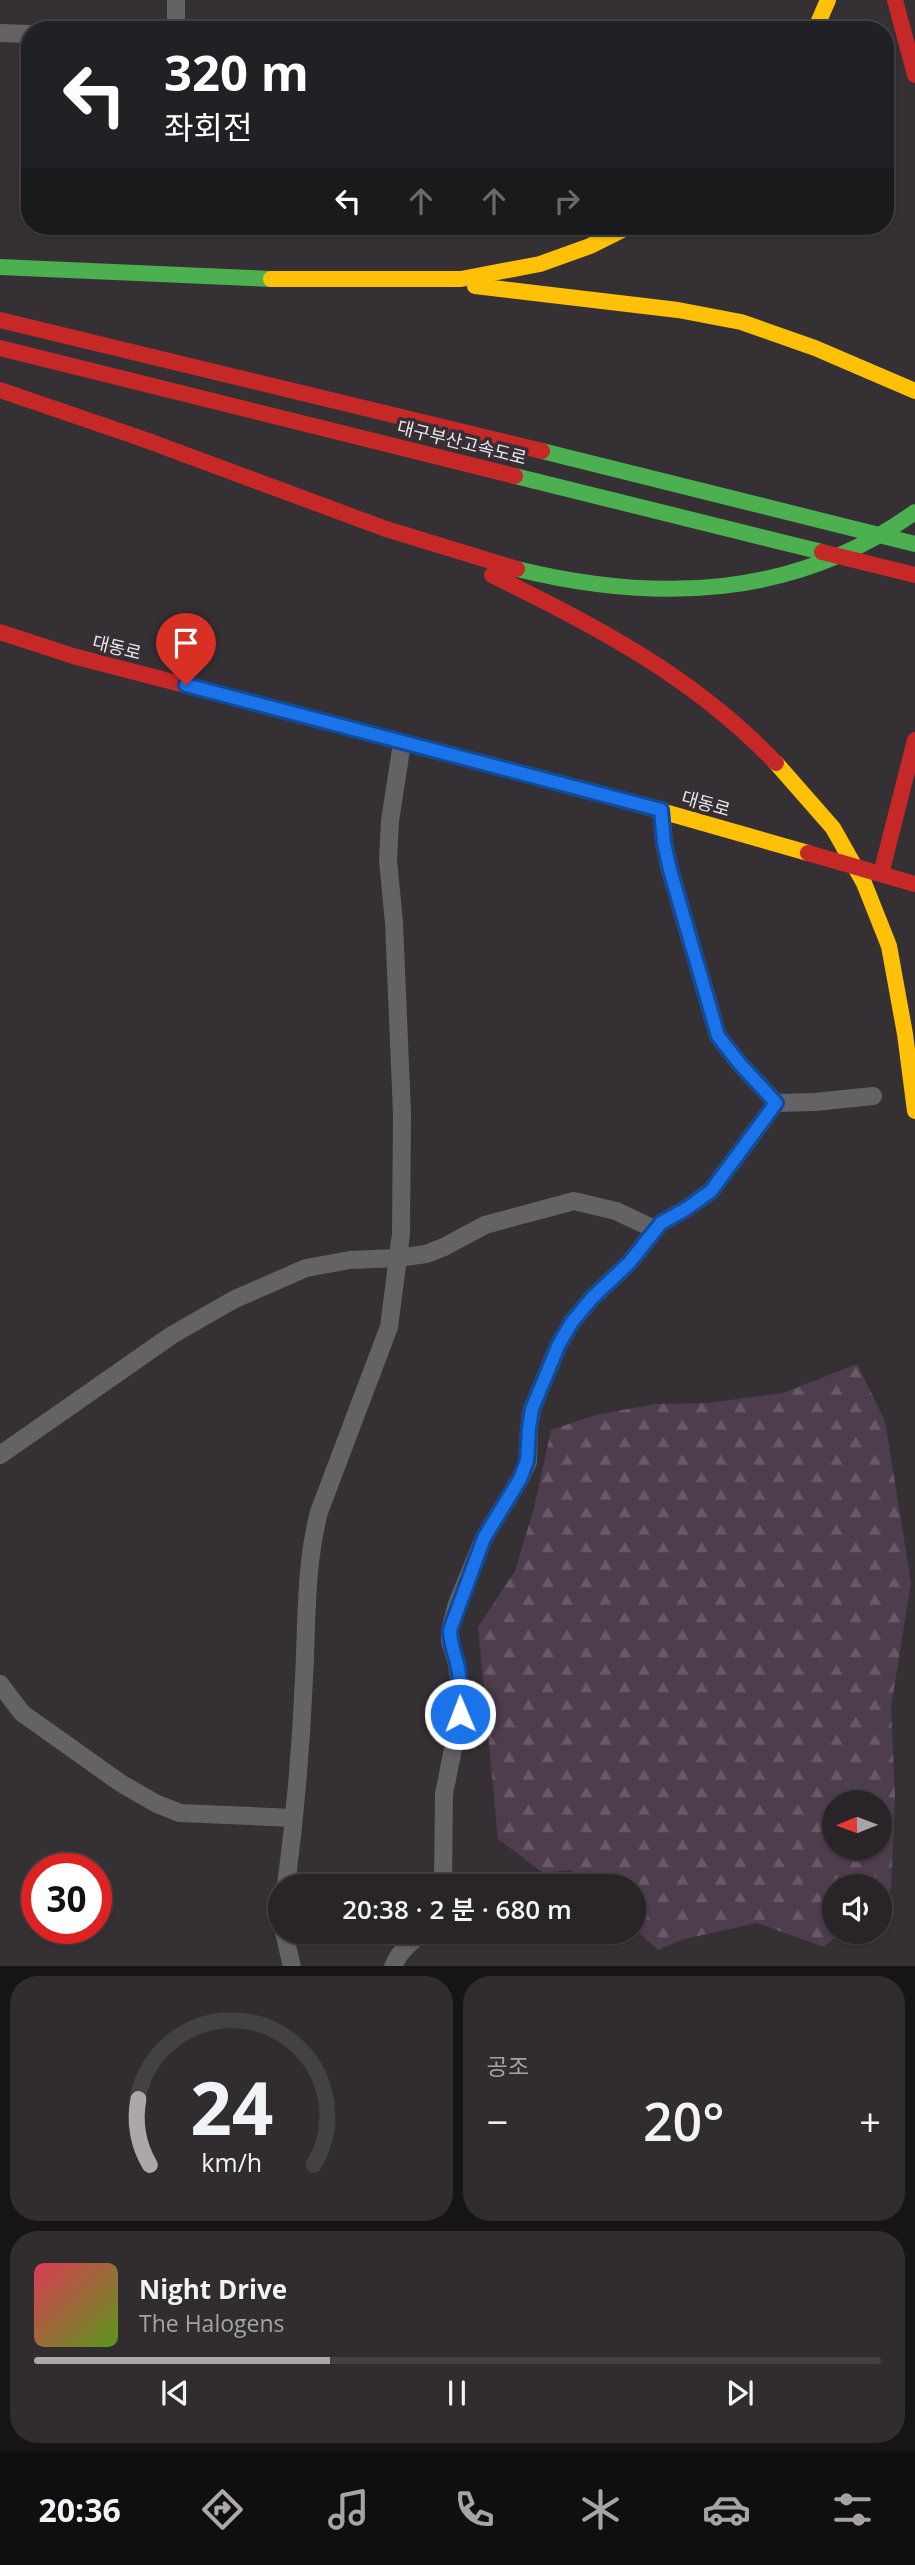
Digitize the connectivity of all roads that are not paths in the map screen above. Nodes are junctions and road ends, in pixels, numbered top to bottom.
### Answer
1 (176, 0) edge
2 (828, 0) edge
3 (895, 0) edge
4 (176, 21) edge
5 (819, 21) edge
6 (0, 33) edge
7 (21, 34) edge
8 (915, 75) edge
9 (611, 235) edge
10 (0, 267) edge
11 (422, 281) junction
12 (0, 320) edge
13 (0, 348) edge
14 (0, 390) edge
15 (914, 390) edge
16 (915, 513) edge
17 (402, 535) junction
18 (915, 544) edge
19 (915, 575) edge
20 (0, 632) edge
21 (915, 740) edge
22 (402, 743) junction
23 (661, 810) junction
24 (881, 874) junction
25 (915, 884) edge
26 (873, 1096) dead end
27 (776, 1103) junction
28 (915, 1111) edge
29 (654, 1229) junction
30 (398, 1258) junction
31 (0, 1455) edge
32 (0, 1684) edge
33 (293, 1818) junction
34 (287, 1874) edge
35 (443, 1874) edge
36 (287, 1944) edge
37 (408, 1944) edge
38 (292, 1966) edge
39 (393, 1966) edge

1 - 4 street
2 - 5 main road
3 - 8 main road
6 - 7 street
9 - 11 main road
10 - 11 main road
11 - 15 main road
12 - 18 main road, 대구부산고속도로
13 - 19 main road, 대구부산고속도로
14 - 17 main road
16 - 17 main road
17 - 28 main road
20 - 22 main road, 대동로
21 - 24 main road
22 - 23 main road, 대동로
22 - 30 street
23 - 24 main road, 대동로
23 - 27 street
24 - 25 main road, 대동로
26 - 27 street
27 - 29 street
29 - 30 street
29 - 35 street
30 - 31 street
30 - 33 street
32 - 33 street
33 - 34 street
36 - 38 street
37 - 39 street

